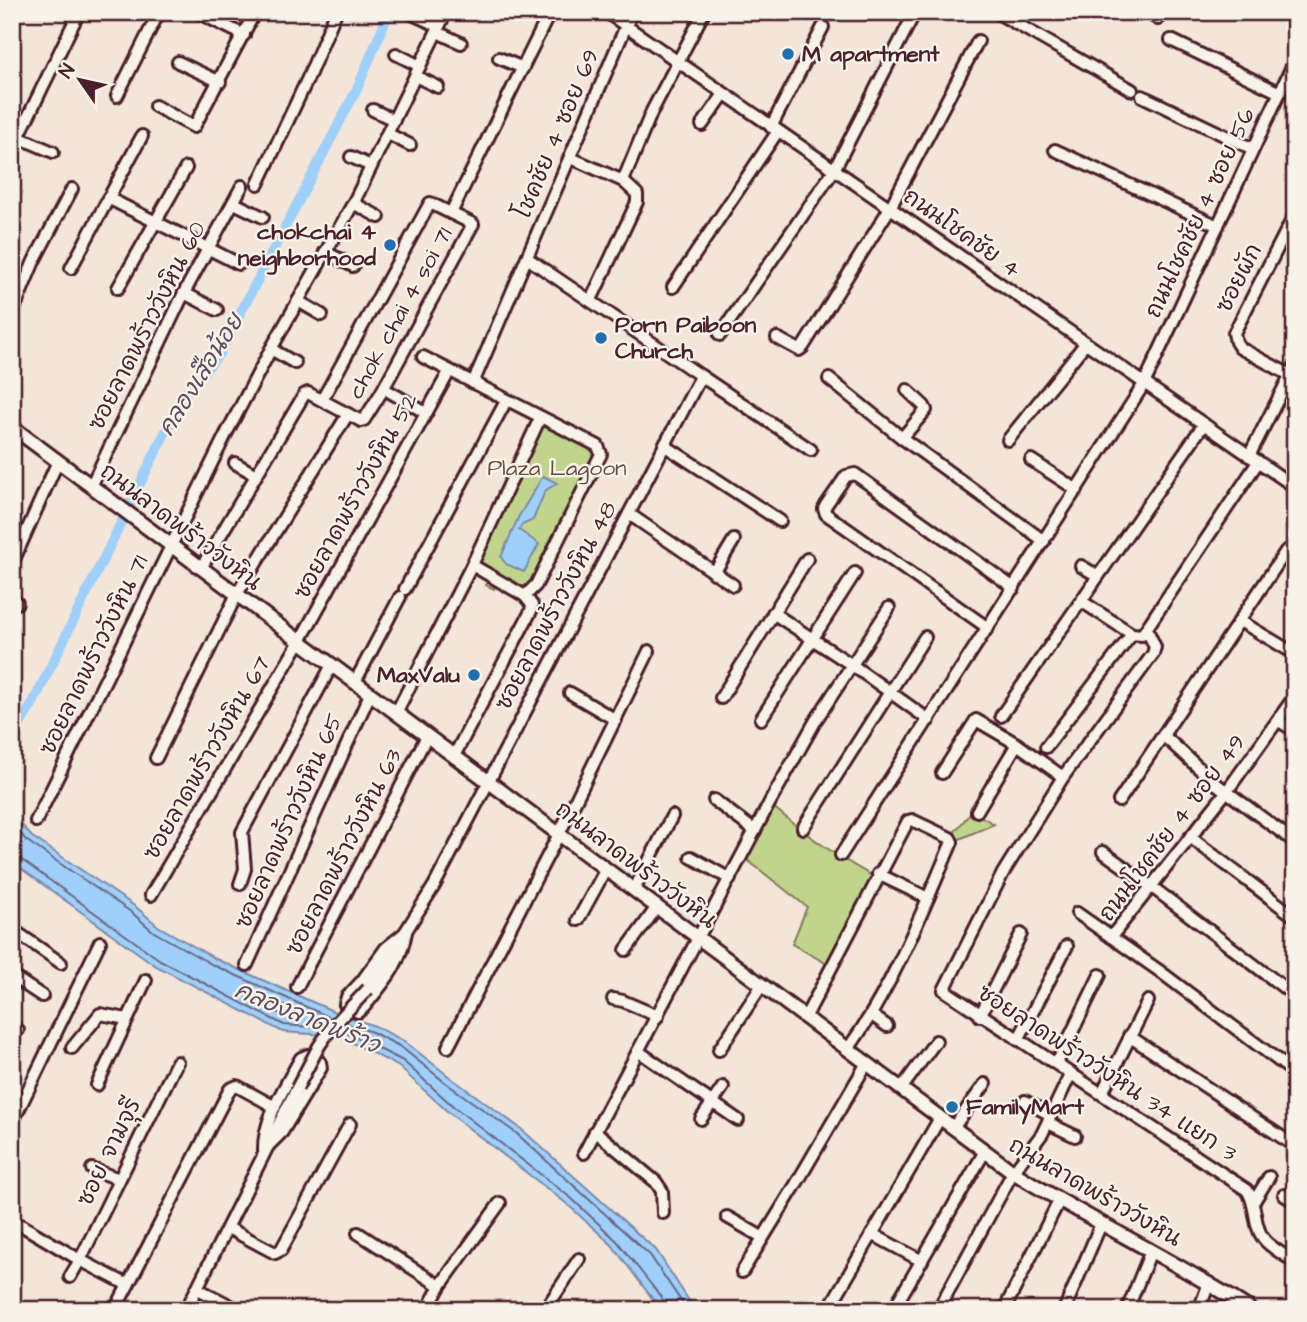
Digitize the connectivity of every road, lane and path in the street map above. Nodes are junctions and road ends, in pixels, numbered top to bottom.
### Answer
1 (79, 12) edge
2 (159, 12) edge
3 (255, 12) edge
4 (336, 12) edge
5 (446, 12) edge
6 (550, 12) edge
7 (606, 12) edge
8 (632, 12) edge
9 (704, 12) edge
10 (915, 12) edge
11 (996, 12) edge
12 (1147, 12) edge
13 (1285, 12) edge
14 (201, 14) dead end
15 (414, 15) dead end
16 (1295, 18) edge
17 (1158, 19) dead end
18 (626, 26) junction
19 (823, 27) dead end
20 (438, 29) junction
21 (244, 35) junction
22 (1171, 40) dead end
23 (978, 41) dead end
24 (461, 43) dead end
25 (396, 54) dead end
26 (499, 58) dead end
27 (178, 62) dead end
28 (678, 62) junction
29 (1293, 67) edge
30 (523, 68) junction
31 (418, 71) junction
32 (220, 82) junction
33 (438, 87) dead end
34 (1132, 90) dead end
35 (1280, 93) junction
36 (724, 94) junction
37 (117, 96) dead end
38 (1143, 96) dead end
39 (155, 106) dead end
40 (373, 110) dead end
41 (394, 120) junction
42 (702, 125) dead end
43 (774, 129) junction
44 (388, 134) junction
45 (142, 136) dead end
46 (18, 137) junction
47 (410, 145) dead end
48 (1253, 149) junction
49 (12, 150) edge
50 (1055, 150) dead end
51 (53, 152) dead end
52 (351, 157) dead end
53 (571, 158) junction
54 (371, 166) junction
55 (186, 168) dead end
56 (834, 170) junction
57 (623, 181) junction
58 (258, 184) dead end
59 (242, 186) dead end
60 (72, 189) dead end
61 (108, 198) junction
62 (234, 203) junction
63 (353, 203) junction
64 (890, 208) junction
65 (451, 213) junction
66 (1295, 214) edge
67 (263, 217) dead end
68 (379, 217) dead end
69 (154, 223) junction
70 (1218, 226) junction
71 (208, 249) junction
72 (325, 252) junction
73 (527, 258) junction
74 (239, 264) dead end
75 (353, 266) dead end
76 (71, 268) dead end
77 (118, 288) dead end
78 (673, 288) dead end
79 (184, 293) junction
80 (592, 300) junction
81 (298, 301) junction
82 (217, 310) dead end
83 (12, 314) edge
84 (323, 314) dead end
85 (720, 335) dead end
86 (777, 338) dead end
87 (1085, 344) junction
88 (271, 349) junction
89 (424, 357) dead end
90 (295, 363) dead end
91 (1293, 370) edge
92 (449, 372) junction
93 (701, 376) junction
94 (829, 379) dead end
95 (473, 383) junction
96 (1144, 384) junction
97 (907, 390) dead end
98 (390, 392) dead end
99 (322, 400) junction
100 (506, 401) junction
101 (426, 413) junction
102 (348, 414) junction
103 (540, 418) junction
104 (1205, 424) junction
105 (12, 428) edge
106 (902, 438) junction
107 (1008, 440) dead end
108 (664, 445) junction
109 (811, 450) dead end
110 (1254, 459) junction
111 (1031, 460) dead end
112 (58, 461) junction
113 (235, 463) dead end
114 (256, 475) junction
115 (91, 486) junction
116 (1295, 487) edge
117 (1077, 489) junction
118 (629, 514) junction
119 (780, 521) dead end
120 (734, 540) dead end
121 (1044, 541) junction
122 (170, 545) junction
123 (1286, 551) dead end
124 (807, 559) dead end
125 (12, 564) edge
126 (472, 565) junction
127 (1081, 566) dead end
128 (201, 568) junction
129 (714, 573) junction
130 (855, 573) dead end
131 (1098, 576) junction
132 (733, 585) dead end
133 (1014, 588) junction
134 (237, 594) junction
135 (525, 596) junction
136 (1081, 601) junction
137 (890, 608) dead end
138 (772, 613) junction
139 (1240, 621) junction
140 (988, 628) junction
141 (1147, 631) junction
142 (1132, 634) junction
143 (925, 637) dead end
144 (812, 639) junction
145 (300, 641) junction
146 (649, 652) dead end
147 (1295, 654) edge
148 (332, 665) junction
149 (852, 665) junction
150 (355, 682) junction
151 (890, 692) junction
152 (570, 693) dead end
153 (370, 694) junction
154 (1295, 696) edge
155 (721, 698) dead end
156 (396, 713) junction
157 (1001, 716) dead end
158 (761, 719) dead end
159 (616, 720) junction
160 (929, 720) junction
161 (1279, 720) junction
162 (1295, 731) edge
163 (427, 736) junction
164 (1164, 736) junction
165 (1017, 744) junction
166 (1046, 747) dead end
167 (454, 757) junction
168 (156, 758) dead end
169 (942, 773) dead end
170 (1063, 777) junction
171 (488, 783) junction
172 (1227, 791) junction
173 (715, 800) dead end
174 (1119, 800) dead end
175 (977, 811) dead end
176 (671, 816) dead end
177 (36, 821) dead end
178 (803, 828) dead end
179 (755, 831) junction
180 (559, 834) junction
181 (1190, 837) junction
182 (1295, 842) edge
183 (1103, 852) dead end
184 (841, 855) dead end
185 (691, 857) dead end
186 (606, 869) junction
187 (878, 874) junction
188 (730, 879) junction
189 (240, 884) dead end
190 (1152, 887) junction
191 (634, 890) junction
192 (151, 895) dead end
193 (928, 898) junction
194 (657, 907) junction
195 (1077, 913) dead end
196 (1295, 917) edge
197 (578, 920) dead end
198 (12, 929) edge
199 (406, 932) junction
200 (1021, 934) dead end
201 (1111, 937) junction
202 (699, 938) junction
203 (100, 942) dead end
204 (1067, 946) dead end
205 (626, 950) dead end
206 (61, 963) dead end
207 (247, 965) dead end
208 (1100, 975) dead end
209 (12, 976) edge
210 (146, 980) dead end
211 (762, 985) junction
212 (297, 987) dead end
213 (42, 996) dead end
214 (1295, 996) edge
215 (612, 999) dead end
216 (1148, 1001) dead end
217 (658, 1016) junction
218 (873, 1016) junction
219 (980, 1016) junction
220 (805, 1017) junction
221 (127, 1019) junction
222 (887, 1026) dead end
223 (1129, 1036) junction
224 (1018, 1040) junction
225 (936, 1041) dead end
226 (448, 1047) dead end
227 (72, 1048) dead end
228 (848, 1049) junction
229 (719, 1050) dead end
230 (638, 1051) junction
231 (177, 1062) dead end
232 (867, 1063) junction
233 (1057, 1063) junction
234 (1293, 1069) edge
235 (1071, 1073) junction
236 (985, 1084) dead end
237 (97, 1085) dead end
238 (723, 1087) dead end
239 (901, 1089) junction
240 (1102, 1093) junction
241 (1025, 1101) dead end
242 (713, 1103) junction
243 (275, 1107) junction
244 (940, 1118) junction
245 (701, 1119) dead end
246 (1050, 1119) junction
247 (737, 1120) dead end
248 (12, 1123) edge
249 (349, 1125) dead end
250 (953, 1128) junction
251 (595, 1131) junction
252 (1075, 1136) dead end
253 (1295, 1146) edge
254 (264, 1150) junction
255 (985, 1151) junction
256 (584, 1153) dead end
257 (92, 1169) dead end
258 (1013, 1172) junction
259 (1269, 1177) dead end
260 (119, 1179) junction
261 (1284, 1195) dead end
262 (1059, 1201) junction
263 (1295, 1202) edge
264 (500, 1203) dead end
265 (1253, 1203) junction
266 (663, 1213) dead end
267 (727, 1217) dead end
268 (1101, 1224) junction
269 (21, 1225) dead end
270 (228, 1227) junction
271 (358, 1233) dead end
272 (872, 1234) junction
273 (762, 1237) junction
274 (1151, 1251) junction
275 (579, 1259) dead end
276 (80, 1260) junction
277 (922, 1261) junction
278 (1295, 1262) edge
279 (741, 1272) dead end
280 (71, 1277) dead end
281 (1209, 1283) junction
282 (128, 1285) junction
283 (440, 1286) junction
284 (198, 1289) junction
285 (1065, 1308) dead end
286 (115, 1310) edge
287 (186, 1310) edge
288 (239, 1310) edge
289 (426, 1310) edge
290 (545, 1310) edge
291 (828, 1310) edge
292 (893, 1310) edge
293 (938, 1310) edge
294 (1004, 1310) edge
295 (1127, 1310) edge
296 (1199, 1310) edge
297 (1251, 1310) edge

1 - 46 street
2 - 37 street
3 - 21 street
4 - 58 street
5 - 20 street, ซอยลาดพร้าววังหิน 71
6 - 30 street
7 - 18 street, ถนนโชคชัย 4
8 - 18 street, โชคชัย 4 ซอย 69
9 - 28 street
10 - 56 street
11 - 34 street
12 - 17 street
13 - 16 street
14 - 21 street
15 - 20 street
18 - 28 street, ถนนโชคชัย 4
18 - 53 street, โชคชัย 4 ซอย 69
19 - 43 street
20 - 24 street
20 - 31 street, ซอยลาดพร้าววังหิน 71
21 - 32 street
22 - 35 street
23 - 64 street
25 - 31 street
26 - 30 street
27 - 32 street
28 - 36 street, ถนนโชคชัย 4
28 - 57 street
29 - 35 street, ถนนโชคชัย 4 ซอย 56
30 - 65 street
31 - 33 street
31 - 41 street, ซอยลาดพร้าววังหิน 71
32 - 39 street
35 - 48 street, ถนนโชคชัย 4 ซอย 56
36 - 42 street
36 - 43 street, ถนนโชคชัย 4
38 - 48 street
40 - 41 street
41 - 44 street, ซอยลาดพร้าววังหิน 71
43 - 56 street, ถนนโชคชัย 4
43 - 78 street
44 - 47 street
44 - 54 street, ซอยลาดพร้าววังหิน 71
45 - 61 street
46 - 49 street
46 - 51 street
48 - 70 street, ถนนโชคชัย 4 ซอย 56
50 - 70 street
52 - 54 street
53 - 57 street
53 - 73 street, โชคชัย 4 ซอย 69
54 - 63 street, ซอยลาดพร้าววังหิน 71
55 - 69 street
56 - 64 street, ถนนโชคชัย 4
56 - 85 street
57 - 80 street
59 - 62 street, ซอยลาดพร้าววังหิน 60
60 - 83 street
61 - 69 street
61 - 76 street
62 - 67 street
62 - 71 street, ซอยลาดพร้าววังหิน 60
63 - 68 street
63 - 72 street, ซอยลาดพร้าววังหิน 71
64 - 86 street
64 - 87 street, ถนนโชคชัย 4
65 - 99 street
65 - 102 street, chok chai 4 soi 71
66 - 91 street, ซอยผัก
69 - 71 street
69 - 77 street
70 - 96 street, ถนนโชคชัย 4 ซอย 56
71 - 74 street
71 - 79 street, ซอยลาดพร้าววังหิน 60
72 - 75 street
72 - 81 street, ซอยลาดพร้าววังหิน 71
73 - 80 street
73 - 95 street, โชคชัย 4 ซอย 69
79 - 82 street
79 - 115 street, ซอยลาดพร้าววังหิน 60
80 - 93 street
81 - 84 street
81 - 88 street, ซอยลาดพร้าววังหิน 71
87 - 96 street, ถนนโชคชัย 4
87 - 107 street
88 - 90 street
88 - 122 street, ซอยลาดพร้าววังหิน 71
89 - 92 street
91 - 110 street
92 - 95 street
92 - 101 street, ซอยลาดพร้าววังหิน 52
93 - 108 street, ซอยลาดพร้าววังหิน 48
93 - 109 street
94 - 106 street
95 - 100 street
96 - 104 street, ถนนโชคชัย 4
96 - 117 street, ถนนโชคชัย 4 ซอย 56
97 - 106 street
98 - 101 street
99 - 102 street
99 - 114 street
100 - 103 street
100 - 150 street
101 - 145 street, ซอยลาดพร้าววังหิน 52
102 - 134 street
103 - 126 street
103 - 135 street
104 - 110 street, ถนนโชคชัย 4
104 - 131 street
105 - 112 main road, ถนนลาดพร้าววังหิน
106 - 121 street
108 - 118 street, ซอยลาดพร้าววังหิน 48
108 - 119 street
110 - 116 street, ถนนโชคชัย 4
110 - 141 street
111 - 117 street
112 - 115 main road, ถนนลาดพร้าววังหิน
112 - 125 street
113 - 114 street
114 - 128 street
115 - 122 main road, ถนนลาดพร้าววังหิน
117 - 121 street, ถนนโชคชัย 4 ซอย 56
118 - 129 street
118 - 171 street, ซอยลาดพร้าววังหิน 48
120 - 129 street
121 - 133 street, ถนนโชคชัย 4 ซอย 56
122 - 128 main road, ถนนลาดพร้าววังหิน
122 - 177 street, ซอยลาดพร้าววังหิน 71
123 - 139 street
124 - 138 street
126 - 135 street
126 - 156 street
127 - 131 street
128 - 134 main road, ถนนลาดพร้าววังหิน
129 - 132 street
130 - 144 street
131 - 136 street
133 - 140 street, ถนนโชคชัย 4 ซอย 56
133 - 140 street
134 - 145 main road, ถนนลาดพร้าววังหิน
134 - 168 street
135 - 167 street
136 - 142 street
136 - 157 street
137 - 149 street
138 - 144 street
138 - 155 street
139 - 147 street
139 - 164 street
140 - 160 street, ถนนโชคชัย 4 ซอย 56
141 - 142 street
141 - 170 street
142 - 166 street
143 - 151 street
144 - 149 street
144 - 158 street
145 - 148 main road, ถนนลาดพร้าววังหิน
145 - 192 street, ซอยลาดพร้าววังหิน 67
146 - 159 street
148 - 150 main road, ถนนลาดพร้าววังหิน
148 - 189 street
149 - 151 street
149 - 179 street
150 - 153 main road, ถนนลาดพร้าววังหิน
151 - 160 street
151 - 178 street
152 - 159 street
153 - 156 main road, ถนนลาดพร้าววังหิน
153 - 207 street, ซอยลาดพร้าววังหิน 65
154 - 161 street, ถนนโชคชัย 4 ซอย 49
156 - 163 main road, ถนนลาดพร้าววังหิน
159 - 180 street
160 - 184 street, ถนนโชคชัย 4 ซอย 56
161 - 162 street
161 - 172 street, ถนนโชคชัย 4 ซอย 49
163 - 167 main road, ถนนลาดพร้าววังหิน
163 - 212 street, ซอยลาดพร้าววังหิน 63
164 - 172 street
164 - 174 street
165 - 169 street
165 - 170 street
165 - 175 street
167 - 171 main road, ถนนลาดพร้าววังหิน
170 - 219 street, ซอยลาดพร้าววังหิน 34 แยก 3
171 - 180 main road, ถนนลาดพร้าววังหิน
171 - 199 street, ซอยลาดพร้าววังหิน 48
172 - 181 street, ถนนโชคชัย 4 ซอย 49
172 - 182 street
173 - 179 street
176 - 191 street
179 - 188 street
180 - 186 main road, ถนนลาดพร้าววังหิน
180 - 226 street
181 - 190 street, ถนนโชคชัย 4 ซอย 49
181 - 196 street
183 - 190 street
185 - 188 street
186 - 191 main road, ถนนลาดพร้าววังหิน
186 - 197 street
187 - 193 street
187 - 193 street
187 - 220 street
188 - 202 street
190 - 201 street, ถนนโชคชัย 4 ซอย 49
190 - 214 street
191 - 194 main road, ถนนลาดพร้าววังหิน
193 - 218 street
194 - 202 main road, ถนนลาดพร้าววังหิน
194 - 205 street
195 - 201 street
198 - 206 street
199 - 199 street
199 - 254 street, bridge
200 - 219 street
201 - 234 street, ถนนโชคชัย 4 ซอย 49
202 - 211 main road, ถนนลาดพร้าววังหิน
202 - 217 street
203 - 248 street
204 - 224 street
208 - 233 street
209 - 213 street
210 - 221 street
211 - 220 main road, ถนนลาดพร้าววังหิน
211 - 229 street
215 - 217 street
216 - 223 street
217 - 230 street
218 - 222 street
218 - 228 street
219 - 224 street, ซอยลาดพร้าววังหิน 34 แยก 3
220 - 228 main road, ถนนลาดพร้าววังหิน
221 - 227 street
221 - 237 street
223 - 240 street
223 - 253 street
224 - 233 street, ซอยลาดพร้าววังหิน 34 แยก 3
225 - 239 street
228 - 232 main road, ถนนลาดพร้าววังหิน
230 - 242 street
230 - 251 street
231 - 260 street, ซอย จามจุรี
232 - 239 main road, ถนนลาดพร้าววังหิน
232 - 273 street
233 - 235 street, ซอยลาดพร้าววังหิน 34 แยก 3
235 - 240 street, ซอยลาดพร้าววังหิน 34 แยก 3
235 - 246 street
236 - 250 street
238 - 242 street
239 - 244 main road, ถนนลาดพร้าววังหิน
240 - 265 street, ซอยลาดพร้าววังหิน 34 แยก 3
241 - 246 street
242 - 245 street
242 - 247 street
243 - 254 street
243 - 254 street
243 - 282 street
244 - 250 main road, ถนนลาดพร้าววังหิน
244 - 272 street
246 - 252 street
246 - 258 street
249 - 270 street
250 - 255 main road, ถนนลาดพร้าววังหิน
251 - 256 street
251 - 266 street
254 - 270 street
255 - 258 main road, ถนนลาดพร้าววังหิน
255 - 277 street
257 - 260 street
258 - 262 main road, ถนนลาดพร้าววังหิน
258 - 293 street
259 - 265 street
260 - 276 street, ซอย จามจุรี
261 - 263 street
262 - 268 main road, ถนนลาดพร้าววังหิน
262 - 294 street
264 - 283 street
265 - 278 street
267 - 273 street
268 - 274 main road, ถนนลาดพร้าววังหิน
268 - 285 street
269 - 276 street
270 - 284 street
271 - 283 street
272 - 277 street
272 - 291 street
273 - 279 street
274 - 281 main road, ถนนลาดพร้าววังหิน
274 - 295 street
275 - 290 street
276 - 280 street, ซอย จามจุรี
276 - 282 street
277 - 292 street
281 - 296 street
281 - 297 main road, ถนนลาดพร้าววังหิน
282 - 286 street
283 - 289 street
284 - 287 street
284 - 288 street

